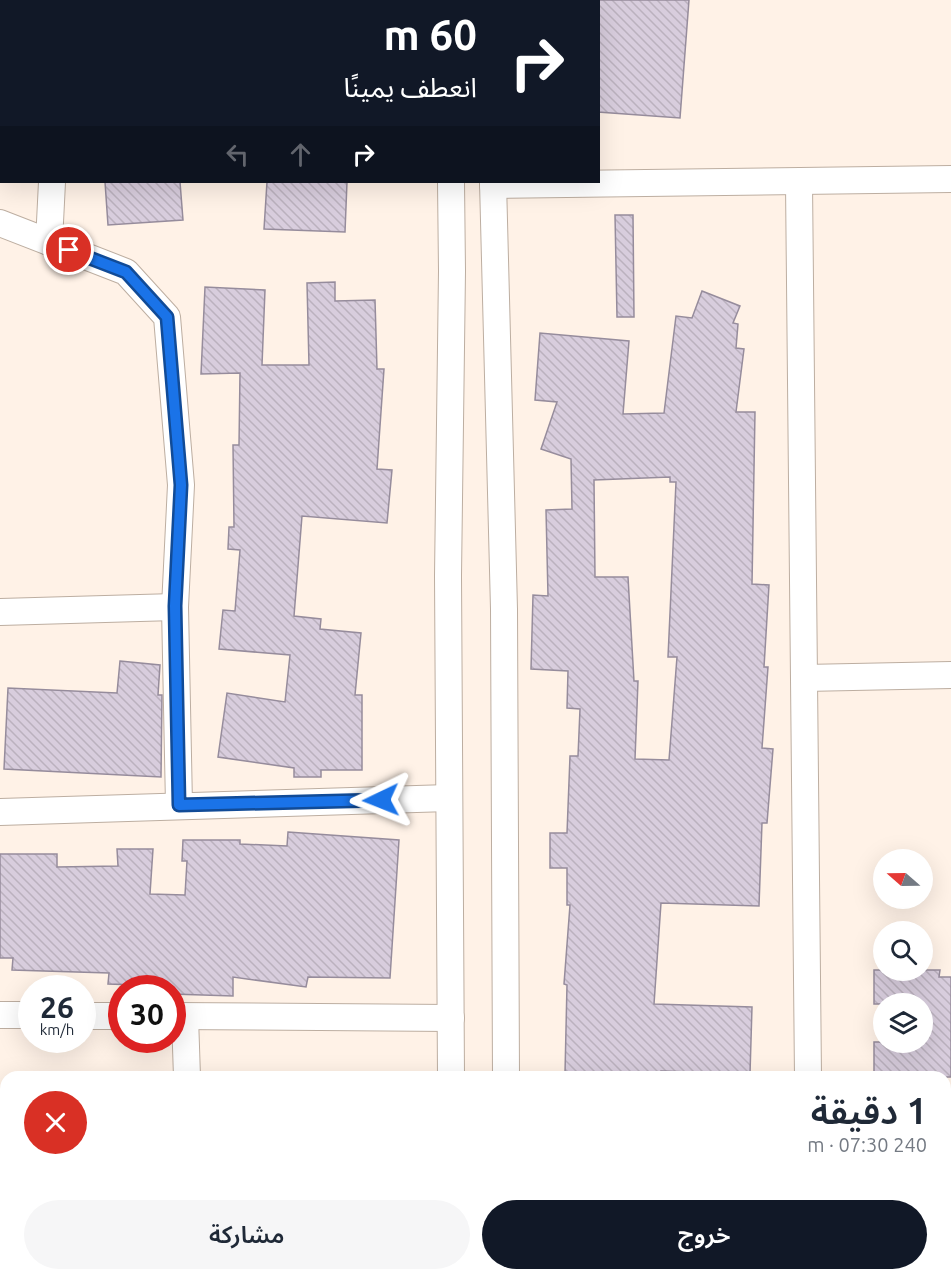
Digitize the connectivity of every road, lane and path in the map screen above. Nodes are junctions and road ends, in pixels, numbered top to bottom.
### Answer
1 (951, 180) edge
2 (52, 183) edge
3 (451, 183) edge
4 (493, 183) edge
5 (799, 183) junction
6 (0, 223) edge
7 (49, 242) junction
8 (175, 606) junction
9 (0, 612) edge
10 (951, 675) edge
11 (804, 678) junction
12 (449, 798) junction
13 (179, 805) junction
14 (0, 812) edge
15 (0, 1015) edge
16 (18, 1015) edge
17 (186, 1016) edge
18 (450, 1018) junction
19 (184, 1053) edge
20 (186, 1071) edge
21 (451, 1071) edge
22 (506, 1071) edge
23 (808, 1071) edge

1 - 5 street
2 - 7 street
3 - 12 street
4 - 5 street
4 - 22 street
5 - 11 street
6 - 7 street
7 - 8 street
8 - 9 street
8 - 13 street
10 - 11 street
11 - 23 street
12 - 13 street
12 - 18 street
13 - 14 street
15 - 16 street
17 - 18 street
18 - 21 street
19 - 20 street

